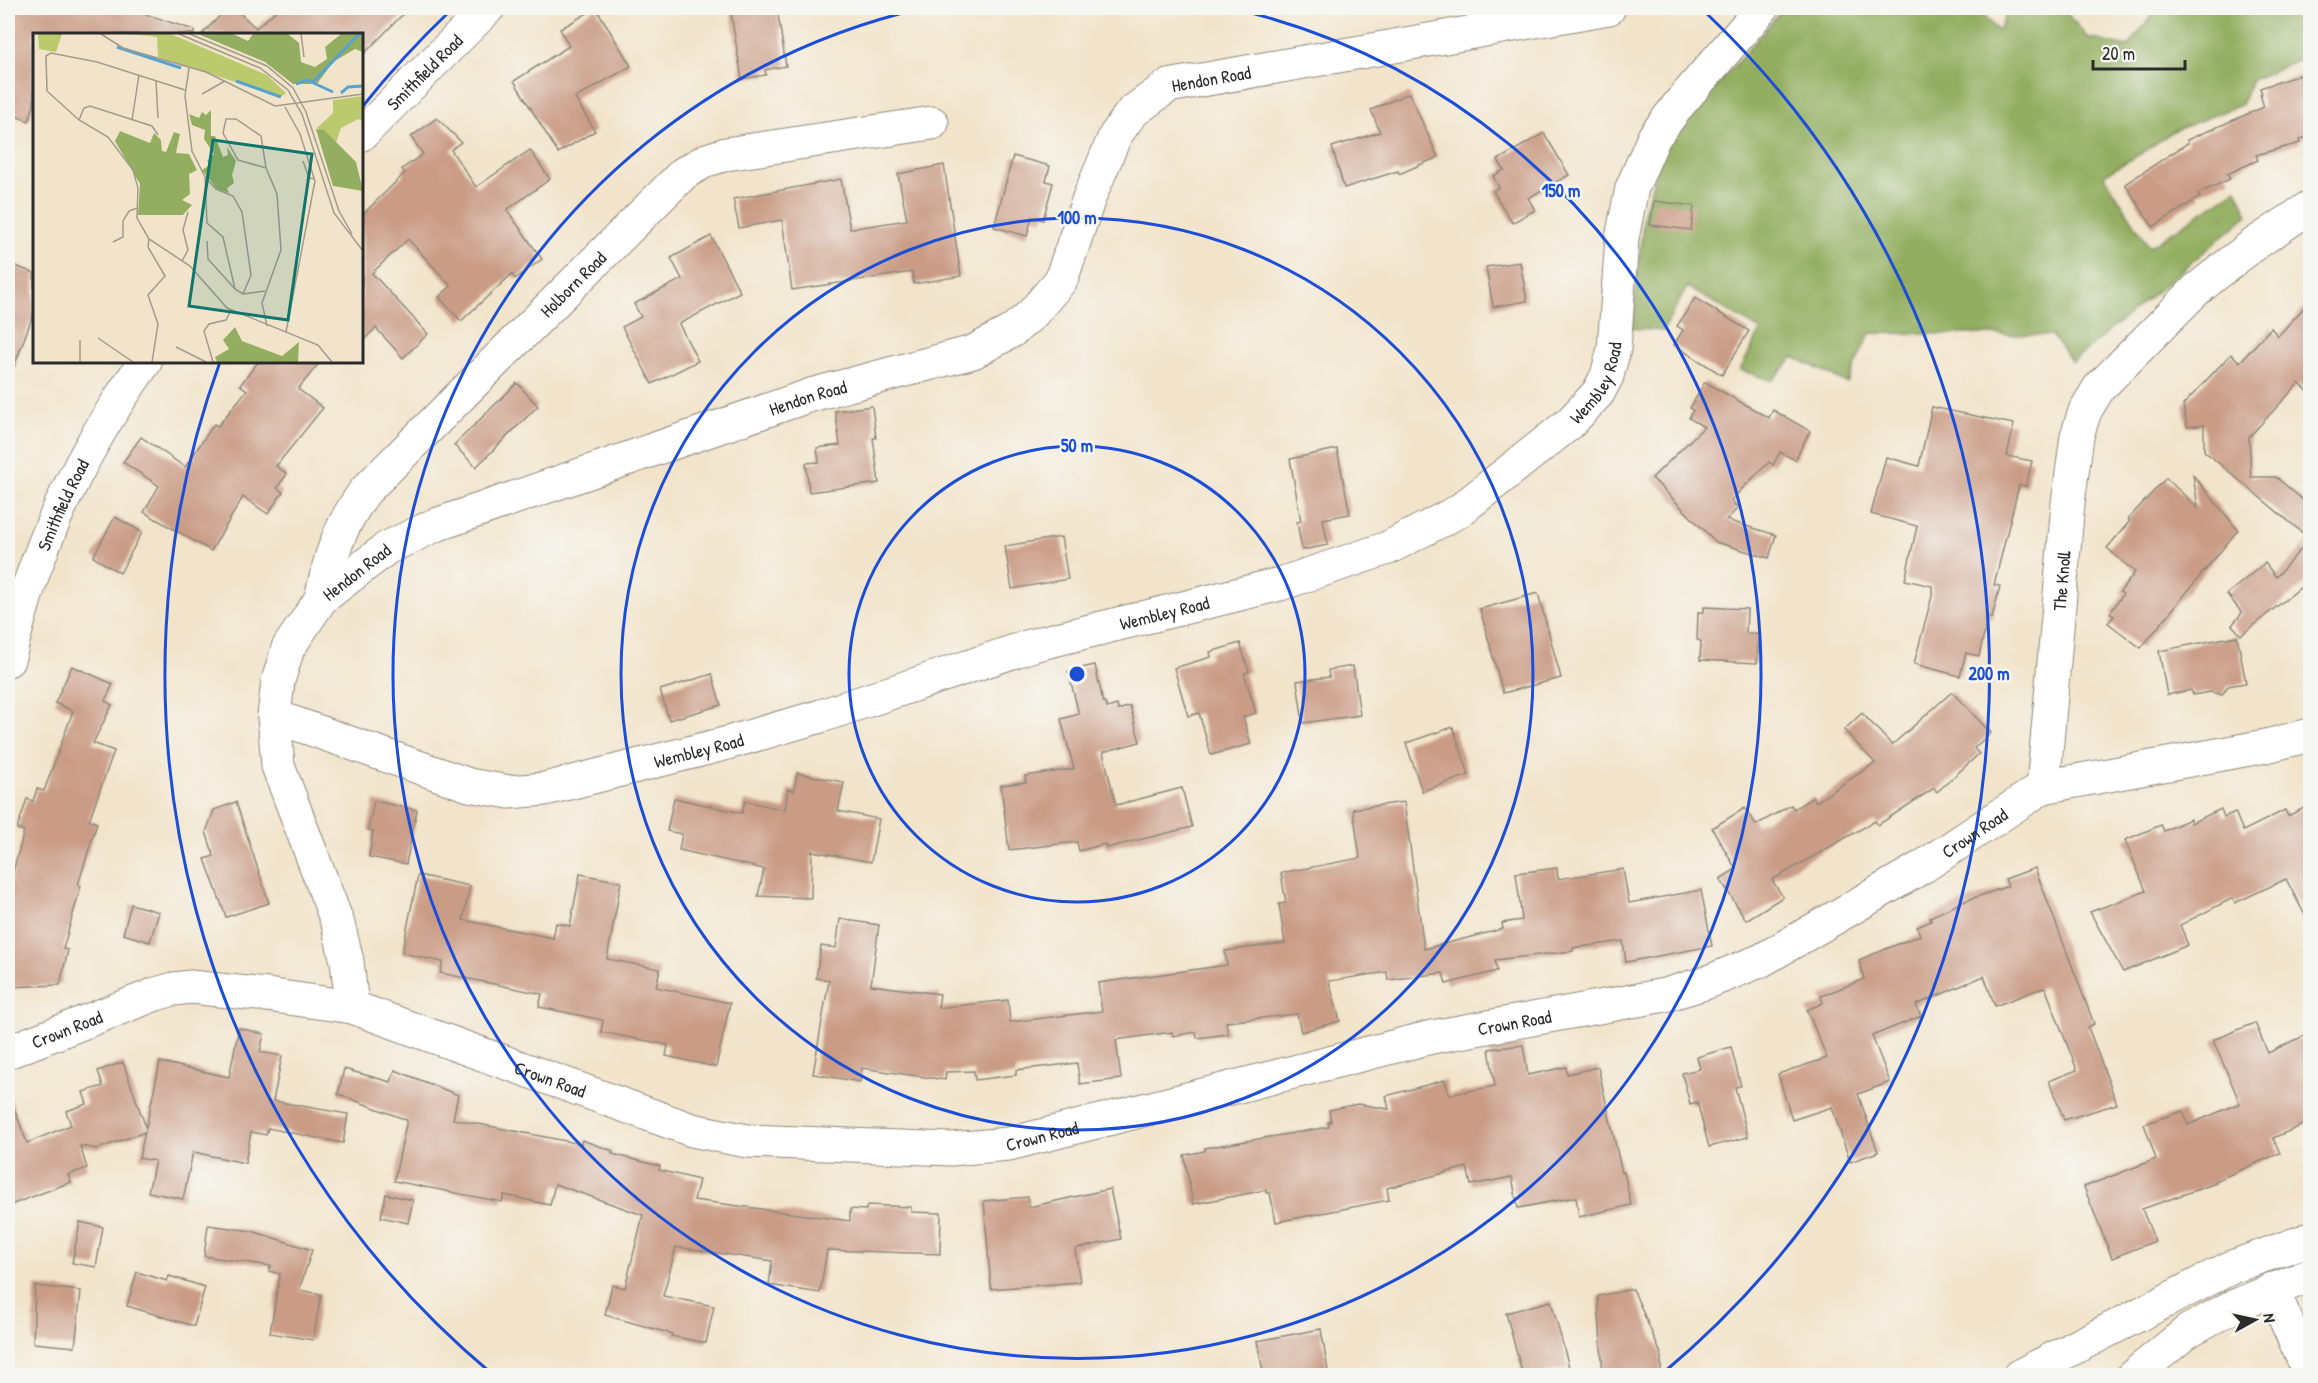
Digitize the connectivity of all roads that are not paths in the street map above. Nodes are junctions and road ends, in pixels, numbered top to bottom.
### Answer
1 (488, 8) edge
2 (1609, 8) edge
3 (1762, 8) edge
4 (932, 123) dead end
5 (363, 133) edge
6 (2310, 207) edge
7 (144, 363) edge
8 (19, 581) edge
9 (321, 599) junction
10 (8, 660) edge
11 (274, 716) junction
12 (2310, 735) edge
13 (2043, 787) junction
14 (352, 1007) junction
15 (8, 1052) edge
16 (2310, 1239) edge
17 (2310, 1278) edge
18 (2272, 1289) junction
19 (2310, 1374) edge
20 (2019, 1376) edge
21 (2133, 1376) edge

1 - 5 street, Smithfield Road
2 - 9 street, Hendon Road
3 - 11 street, Wembley Road
4 - 9 street, Holborn Road
6 - 13 street, The Knoll
7 - 8 street, Smithfield Road
8 - 10 street, Smithfield Road
9 - 11 street, Hendon Road
11 - 14 street, Hendon Road
12 - 13 street
13 - 14 street, Crown Road
14 - 15 street, Crown Road
16 - 20 street
17 - 18 street
18 - 19 street
18 - 21 street

